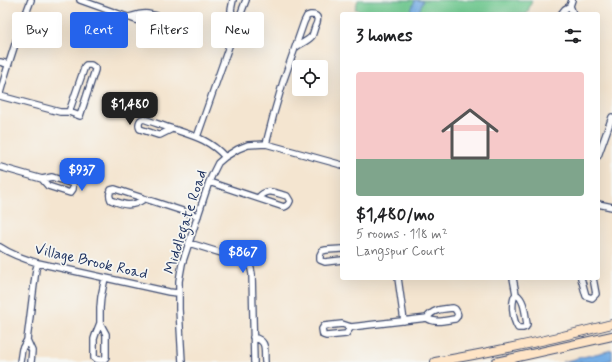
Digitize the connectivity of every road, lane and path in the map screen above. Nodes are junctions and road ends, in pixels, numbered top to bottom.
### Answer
1 (31, 0) edge
2 (80, 0) edge
3 (233, 0) edge
4 (246, 0) edge
5 (571, 3) edge
6 (232, 12) edge
7 (241, 12) edge
8 (563, 12) edge
9 (129, 17) junction
10 (296, 47) junction
11 (228, 48) edge
12 (0, 62) edge
13 (8, 64) junction
14 (0, 93) edge
15 (0, 96) edge
16 (70, 112) junction
17 (612, 117) edge
18 (610, 126) edge
19 (172, 129) junction
20 (197, 137) junction
21 (266, 144) junction
22 (600, 151) edge
23 (225, 157) junction
24 (340, 164) edge
25 (0, 167) edge
26 (42, 180) junction
27 (209, 182) junction
28 (258, 198) junction
29 (144, 199) junction
30 (600, 204) edge
31 (612, 207) edge
32 (198, 216) junction
33 (189, 243) junction
34 (0, 247) edge
35 (340, 249) edge
36 (340, 260) edge
37 (38, 263) junction
38 (105, 278) junction
39 (398, 280) edge
40 (513, 280) edge
41 (582, 280) edge
42 (593, 280) edge
43 (178, 293) junction
44 (516, 294) junction
45 (427, 318) junction
46 (404, 321) junction
47 (100, 323) junction
48 (612, 324) edge
49 (351, 327) dead end
50 (612, 336) edge
51 (253, 337) junction
52 (27, 340) junction
53 (469, 359) edge
54 (20, 362) edge
55 (31, 362) edge
56 (182, 362) edge
57 (254, 362) edge
58 (265, 362) edge
59 (435, 362) edge
60 (496, 362) edge

1 - 13 street
2 - 9 street
3 - 6 street
4 - 7 street
5 - 8 street
9 - 9 street
10 - 10 street
10 - 21 street
11 - 20 street
12 - 13 street
13 - 14 street
15 - 16 street
16 - 16 street
17 - 18 street
18 - 22 street
19 - 19 street
19 - 20 street
20 - 23 street
21 - 23 street, Middlegate Road
21 - 24 street, Middlegate Road
23 - 27 street, Middlegate Road
25 - 26 street
26 - 26 street
27 - 28 street
27 - 32 street, Middlegate Road
28 - 28 street
29 - 29 street
29 - 32 street
30 - 31 street
32 - 33 street, Middlegate Road
33 - 43 street, Middlegate Road
33 - 51 street
34 - 37 street, Village Brook Road
35 - 36 street
37 - 38 street, Village Brook Road
37 - 52 street
38 - 43 street, Village Brook Road
38 - 47 street
39 - 46 street
40 - 44 street
41 - 42 street
43 - 56 street, Middlegate Road
44 - 44 street
45 - 45 street
45 - 46 street
46 - 49 street
47 - 47 street
48 - 53 street
50 - 60 street
51 - 57 street
51 - 58 street
52 - 54 street
52 - 55 street
53 - 59 street

